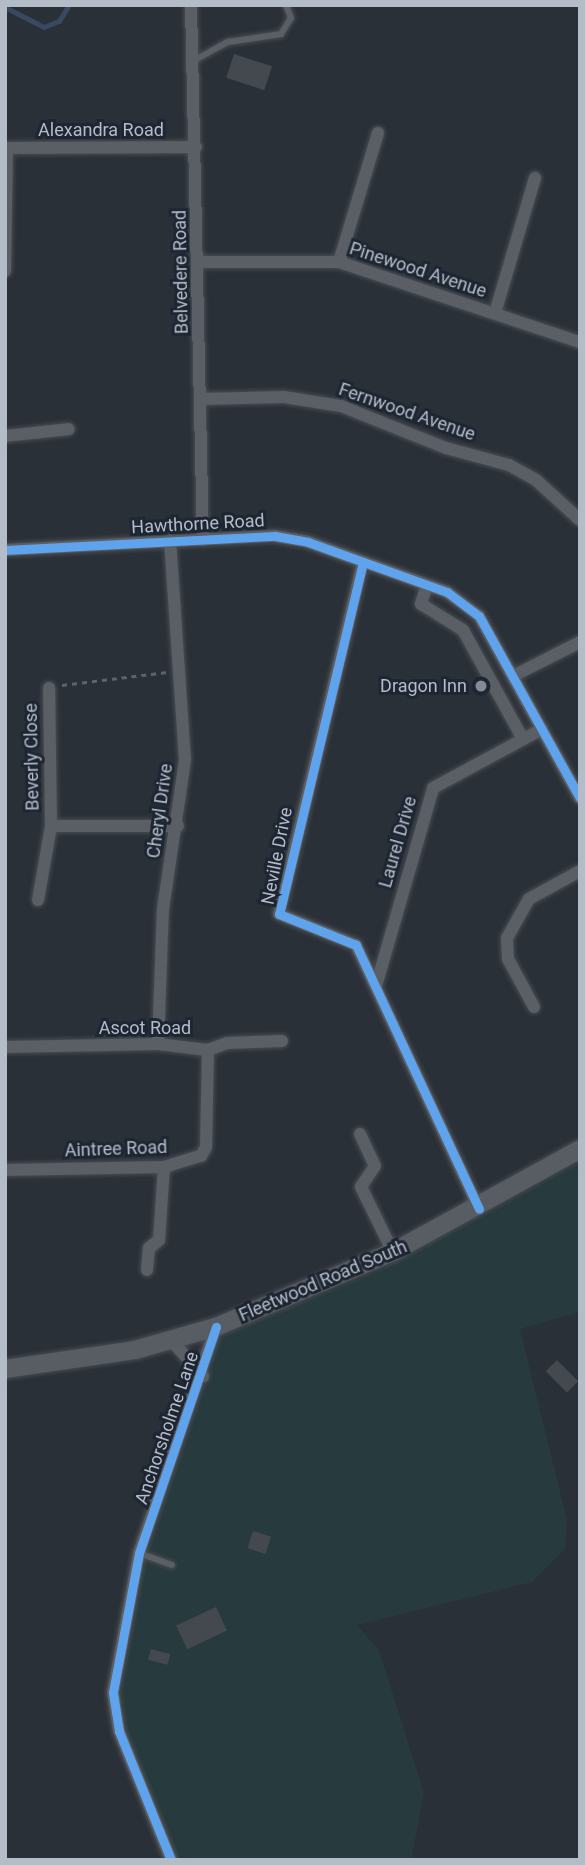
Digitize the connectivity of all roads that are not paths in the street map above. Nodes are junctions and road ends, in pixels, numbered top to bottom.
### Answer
1 (191, 5) edge
2 (286, 5) edge
3 (195, 60) junction
4 (378, 132) dead end
5 (197, 147) junction
6 (6, 148) edge
7 (534, 178) dead end
8 (198, 262) junction
9 (339, 262) junction
10 (5, 271) edge
11 (495, 313) junction
12 (580, 342) edge
13 (201, 398) junction
14 (69, 429) dead end
15 (5, 436) edge
16 (580, 520) edge
17 (203, 540) junction
18 (170, 541) junction
19 (5, 550) edge
20 (363, 562) junction
21 (427, 585) junction
22 (580, 642) edge
23 (513, 676) junction
24 (48, 688) road end
25 (542, 729) junction
26 (523, 739) junction
27 (580, 798) edge
28 (178, 825) junction
29 (51, 826) junction
30 (580, 871) edge
31 (38, 900) dead end
32 (376, 986) junction
33 (534, 1007) dead end
34 (282, 1041) dead end
35 (158, 1044) junction
36 (5, 1047) edge
37 (208, 1050) junction
38 (360, 1134) dead end
39 (580, 1149) edge
40 (164, 1167) junction
41 (5, 1170) edge
42 (479, 1209) junction
43 (393, 1252) junction
44 (147, 1270) dead end
45 (216, 1326) junction
46 (172, 1341) junction
47 (5, 1369) edge
48 (203, 1376) junction
49 (139, 1553) junction
50 (172, 1564) dead end
51 (171, 1860) edge

1 - 3 street, Belvedere Road
2 - 3 lane
3 - 5 street, Belvedere Road
4 - 9 street
5 - 6 street, Alexandra Road
5 - 8 street, Belvedere Road
6 - 10 street
7 - 11 street
8 - 9 street, Pinewood Avenue
8 - 13 street, Belvedere Road
9 - 11 street, Pinewood Avenue
11 - 12 street, Pinewood Avenue
13 - 16 street, Fernwood Avenue
13 - 17 street, Belvedere Road
14 - 15 street
17 - 18 street, Hawthorne Road
17 - 20 street, Hawthorne Road
18 - 19 street, Hawthorne Road
18 - 28 street, Cheryl Drive
20 - 21 street, Hawthorne Road
20 - 32 street, Neville Drive
21 - 23 street, Hawthorne Road
21 - 26 street
22 - 23 street
23 - 25 street, Hawthorne Road
24 - 29 street, Beverly Close
25 - 26 street, Laurel Drive
25 - 27 street, Hawthorne Road
26 - 32 street, Laurel Drive
28 - 29 street, Beverly Close
28 - 35 street, Cheryl Drive
29 - 31 street, Beverly Close
30 - 33 street
32 - 42 street, Neville Drive
34 - 37 street, Ascot Road
35 - 36 street, Ascot Road
35 - 37 street, Ascot Road
37 - 40 street, Aintree Road
38 - 43 street
39 - 42 main road, Fleetwood Road South
40 - 41 street, Aintree Road
40 - 44 street
42 - 43 main road, Fleetwood Road South
43 - 45 main road, Fleetwood Road South
45 - 46 main road, Fleetwood Road South
45 - 48 street, Anchorsholme Lane
46 - 47 main road, Fleetwood Road South
46 - 48 street, Anchorsholme Lane
48 - 49 street, Anchorsholme Lane
49 - 50 lane
49 - 51 street, Anchorsholme Lane

